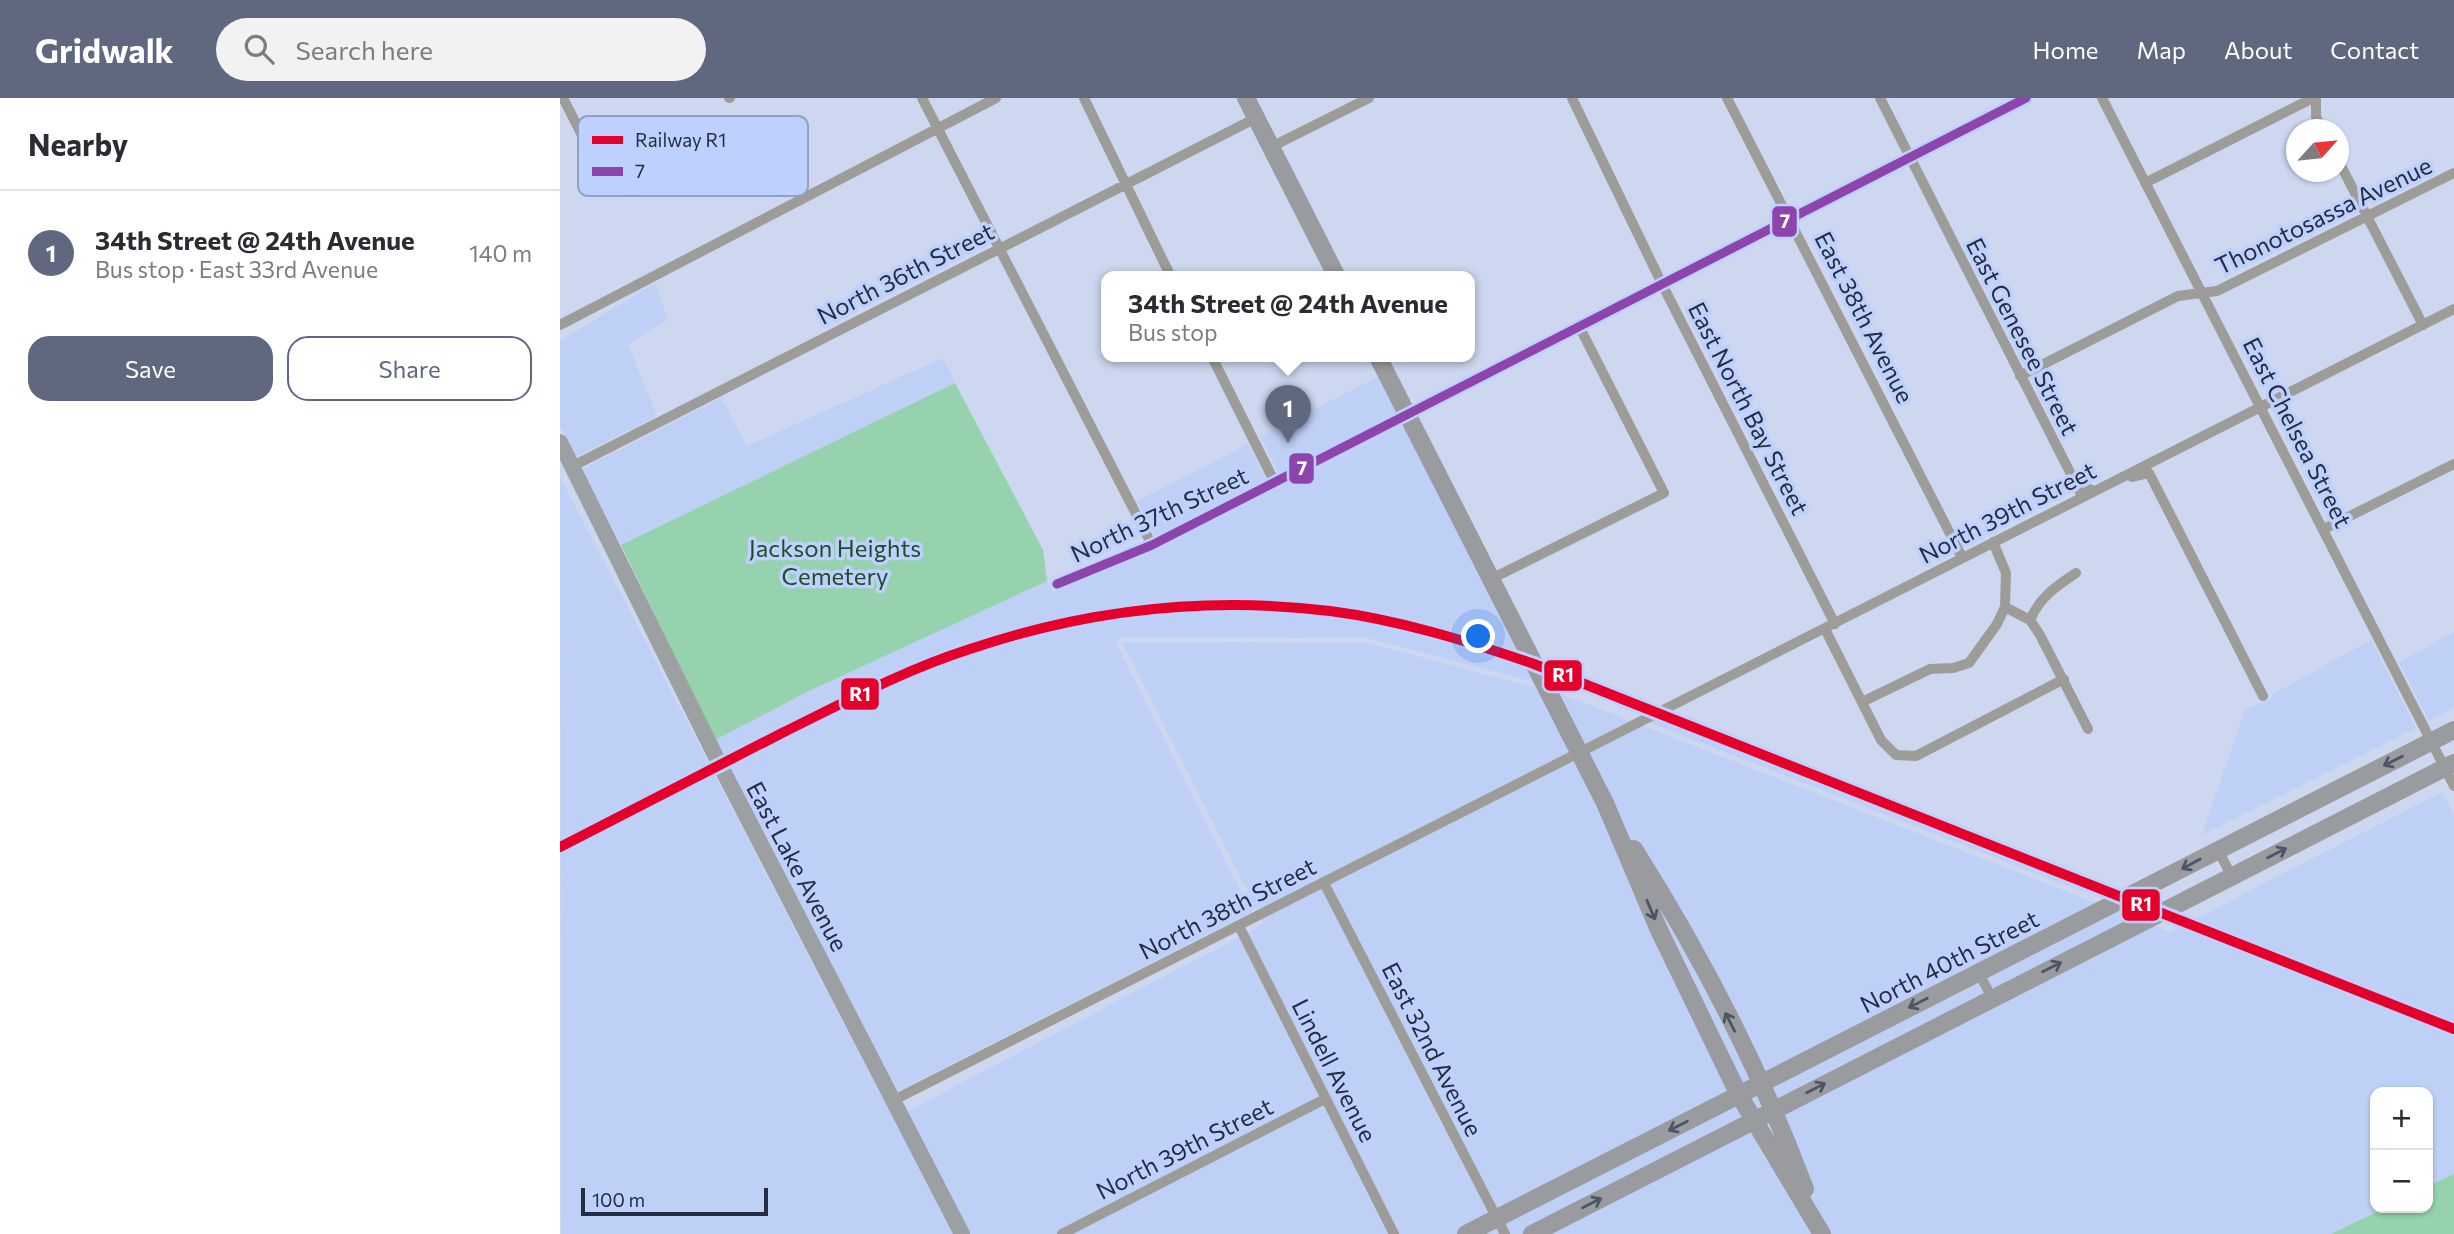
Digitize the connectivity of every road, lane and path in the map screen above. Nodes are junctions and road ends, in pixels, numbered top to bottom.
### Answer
1 (563, 98) edge
2 (922, 98) edge
3 (996, 98) edge
4 (1084, 98) edge
5 (1246, 98) edge
6 (1369, 98) edge
7 (1572, 98) edge
8 (1727, 98) edge
9 (1880, 98) edge
10 (2026, 98) edge
11 (2102, 98) edge
12 (2314, 98) edge
13 (1256, 118) junction
14 (2317, 119) edge
15 (578, 127) edge
16 (938, 128) junction
17 (1271, 147) junction
18 (1908, 157) junction
19 (2454, 173) edge
20 (2349, 179) edge
21 (2146, 183) junction
22 (1124, 184) junction
23 (2368, 216) junction
24 (1792, 220) junction
25 (999, 248) junction
26 (1168, 271) edge
27 (1334, 271) edge
28 (1663, 286) junction
29 (2204, 295) junction
30 (2454, 309) edge
31 (2423, 325) junction
32 (560, 326) edge
33 (1580, 328) junction
34 (1214, 362) edge
35 (1381, 362) edge
36 (2020, 376) junction
37 (2261, 407) junction
38 (1408, 416) junction
39 (560, 442) edge
40 (2454, 464) edge
41 (573, 466) junction
42 (2113, 481) junction
43 (1275, 483) junction
44 (2324, 529) junction
45 (1993, 542) junction
46 (1152, 545) junction
47 (1962, 557) junction
48 (2076, 573) dead end
49 (1491, 579) junction
50 (1056, 584) dead end
51 (2005, 607) junction
52 (2030, 620) junction
53 (1830, 626) junction
54 (2064, 679) junction
55 (2263, 696) dead end
56 (1862, 702) junction
57 (2088, 729) dead end
58 (2454, 730) edge
59 (2431, 742) junction
60 (1578, 750) junction
61 (2449, 766) edge
62 (2454, 786) edge
63 (1605, 803) junction
64 (2218, 849) junction
65 (2232, 877) junction
66 (1324, 883) junction
67 (1239, 926) junction
68 (1979, 973) junction
69 (1992, 998) junction
70 (1760, 1083) junction
71 (1739, 1095) junction
72 (1325, 1099) junction
73 (894, 1100) junction
74 (1772, 1110) junction
75 (1753, 1120) junction
76 (1501, 1226) edge
77 (1817, 1232) edge
78 (962, 1234) edge
79 (1062, 1234) edge
80 (1394, 1234) edge
81 (1466, 1234) edge
82 (1532, 1234) edge

1 - 15 street
2 - 16 street
3 - 16 street
4 - 22 street
5 - 13 main road
6 - 17 street
7 - 28 street, East North Bay Street
8 - 24 street, East 38th Avenue
9 - 18 street, East Genesee Street
10 - 18 street, North 37th Street
11 - 21 street, East Chelsea Street
12 - 14 street
12 - 21 street
13 - 17 main road
13 - 22 street, North 36th Street
16 - 25 street
16 - 32 street
17 - 27 main road
18 - 24 street, North 37th Street
18 - 36 street, East Genesee Street
19 - 23 street, Thonotosassa Avenue
20 - 23 street
21 - 29 street, East Chelsea Street
22 - 25 street, North 36th Street
22 - 26 street
23 - 29 street, Thonotosassa Avenue
23 - 31 street
24 - 28 street, North 37th Street
24 - 47 street, East 38th Avenue
25 - 41 street, North 36th Street
25 - 46 street
28 - 33 street, North 37th Street
28 - 53 street, East North Bay Street
29 - 36 street, Thonotosassa Avenue
29 - 37 street, East Chelsea Street
30 - 31 street, North 39th Street
31 - 37 street, North 39th Street
33 - 38 street, North 37th Street
33 - 49 street
34 - 43 street
35 - 38 main road
36 - 42 street, East Genesee Street
37 - 42 street, North 39th Street
37 - 44 street, East Chelsea Street
38 - 43 street, North 37th Street
38 - 49 main road
39 - 41 street, East Lake Avenue
40 - 44 street
41 - 73 street, East Lake Avenue
42 - 45 street, North 39th Street
42 - 55 street, East Genesee Street
43 - 46 street, North 37th Street
44 - 59 street, East Chelsea Street
45 - 47 street, North 39th Street
45 - 51 street
46 - 50 street, North 37th Street
47 - 53 street, North 39th Street
48 - 52 street
49 - 60 main road
51 - 52 street
51 - 56 street
52 - 54 street
53 - 56 street, East North Bay Street
53 - 60 street, North 39th Street
54 - 56 street, East North Bay Street
54 - 57 street
58 - 59 main road, North 40th Street
59 - 61 street, East Chelsea Street
59 -> 64 main road, North 40th Street
60 - 63 main road
60 - 66 street, North 38th Street
61 - 62 street, East Chelsea Street
65 -> 61 main road
70 -> 63 main road
63 -> 71 main road
64 - 65 street
64 -> 68 main road, North 40th Street
69 -> 65 main road
66 - 67 street, North 38th Street
66 - 76 street, East 32nd Avenue
67 - 72 street, Lindell Avenue
67 - 73 street, North 38th Street
68 - 69 street
68 -> 70 main road, North 40th Street
74 -> 69 main road
70 - 71 main road, North 40th Street
70 - 74 main road
71 - 75 main road
71 -> 76 main road, North 40th Street
72 - 79 street, North 39th Street
72 - 80 street, Lindell Avenue
73 - 78 street, East Lake Avenue
74 - 75 main road
74 - 77 main road
75 - 77 main road
82 -> 75 main road
76 - 81 main road, North 40th Street

